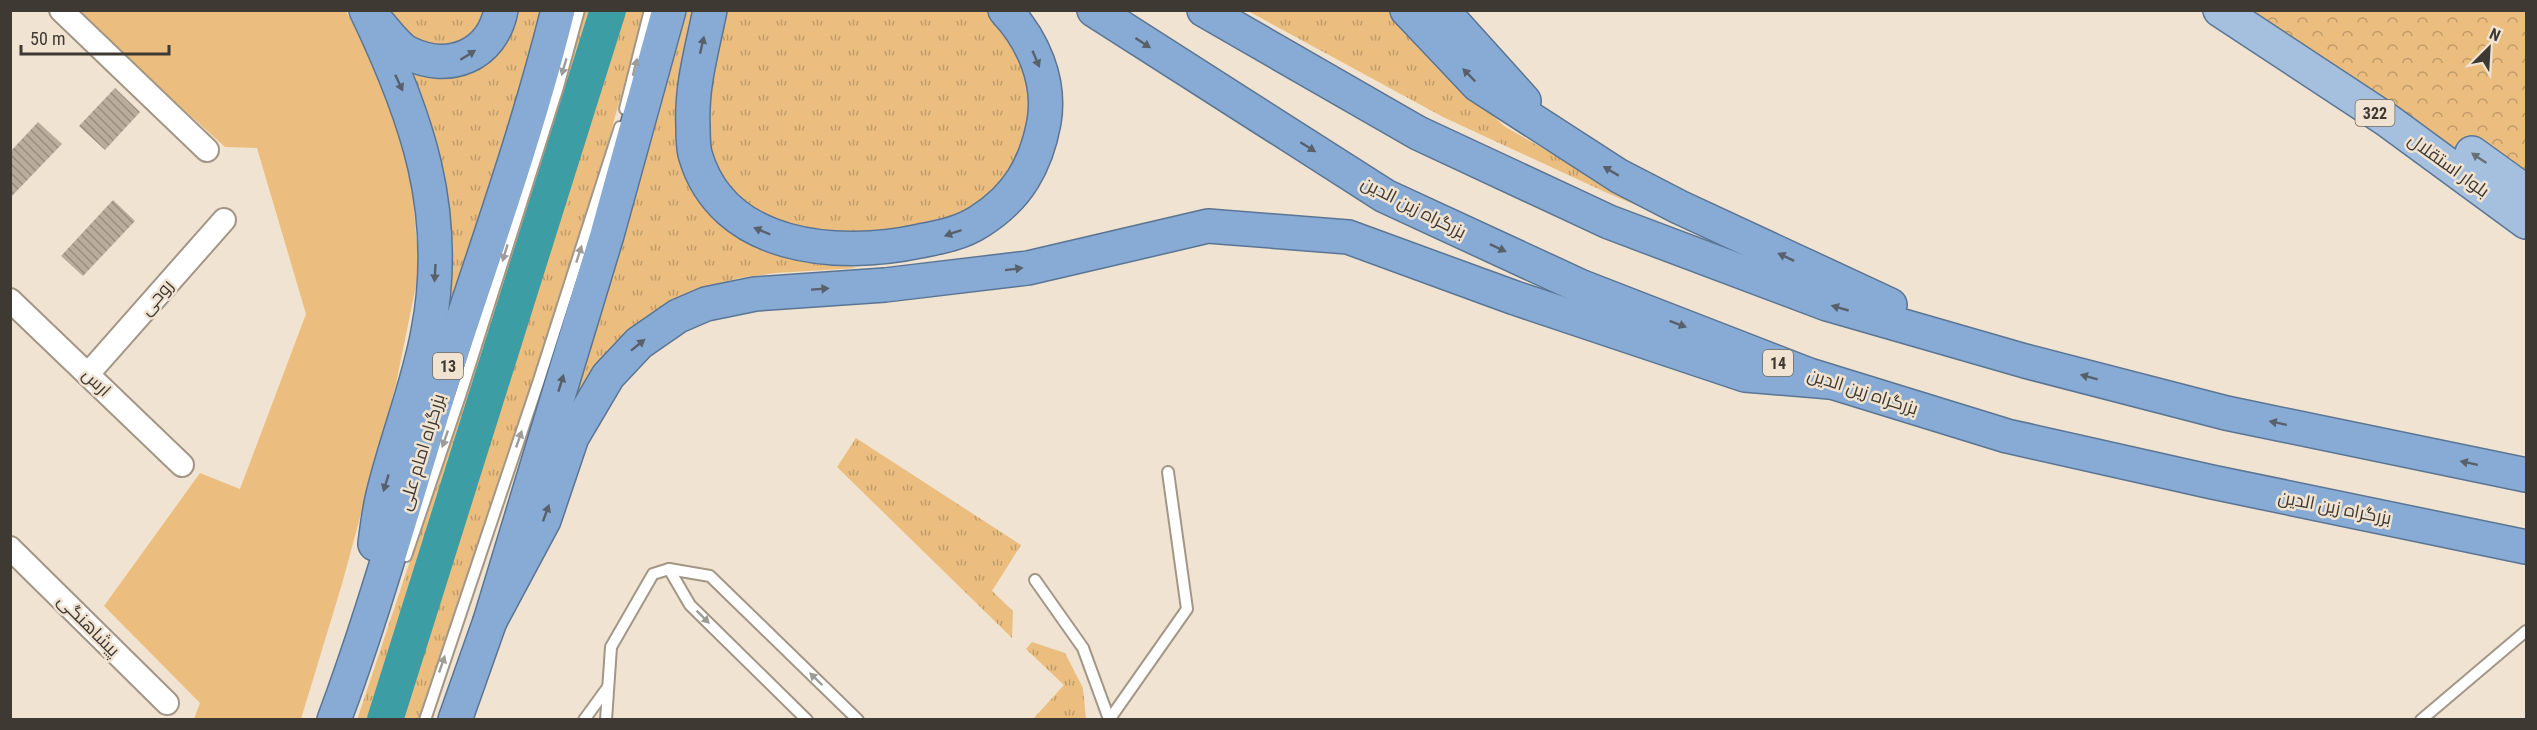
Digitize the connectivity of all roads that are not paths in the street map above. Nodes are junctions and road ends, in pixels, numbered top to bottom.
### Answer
1 (61, 10) edge
2 (501, 10) edge
3 (558, 10) edge
4 (579, 10) edge
5 (650, 10) edge
6 (669, 10) edge
7 (710, 10) edge
8 (1005, 10) edge
9 (1094, 10) edge
10 (1204, 10) edge
11 (1407, 10) edge
12 (1442, 10) edge
13 (2220, 10) edge
14 (2250, 10) edge
15 (367, 11) edge
16 (1551, 132) junction
17 (207, 150) dead end
18 (2526, 192) edge
19 (224, 220) dead end
20 (2526, 222) edge
21 (10, 300) edge
22 (1992, 350) junction
23 (88, 374) junction
24 (1830, 382) junction
25 (182, 465) dead end
26 (1168, 472) dead end
27 (2526, 474) edge
28 (2526, 547) edge
29 (10, 548) edge
30 (403, 564) dead end
31 (669, 569) junction
32 (1035, 580) dead end
33 (490, 621) junction
34 (2526, 631) edge
35 (357, 658) junction
36 (609, 686) junction
37 (167, 703) dead end
38 (1109, 719) edge
39 (334, 720) edge
40 (425, 720) edge
41 (455, 720) edge
42 (584, 720) edge
43 (606, 720) edge
44 (807, 720) edge
45 (858, 720) edge
46 (2421, 720) edge

1 - 17 street
15 -> 2 highway
3 - 35 highway, بزرگراه امام علی / 13
4 -> 30 lane
40 -> 5 lane
33 -> 6 highway
8 -> 7 highway
9 -> 24 highway, بزرگراه زین الدین / 14
22 -> 10 highway
16 -> 11 highway
12 - 16 highway
13 - 20 main road, بلوار استقلال / 322
18 -> 14 main road, بلوار استقلال / 322
15 -> 35 highway
22 -> 16 highway
19 - 23 street, روحی
21 - 23 street, ارس
27 -> 22 highway
23 - 25 street, ارس
24 - 28 highway, بزرگراه زین الدین / 14
33 -> 24 highway
26 - 38 lane
29 - 37 street, پیشاهنگی
31 - 36 lane
31 -> 44 lane
45 -> 31 lane
32 - 38 lane
33 - 41 highway
34 - 46 lane
35 - 39 highway, بزرگراه امام علی / 13
36 - 42 lane
36 - 43 lane

